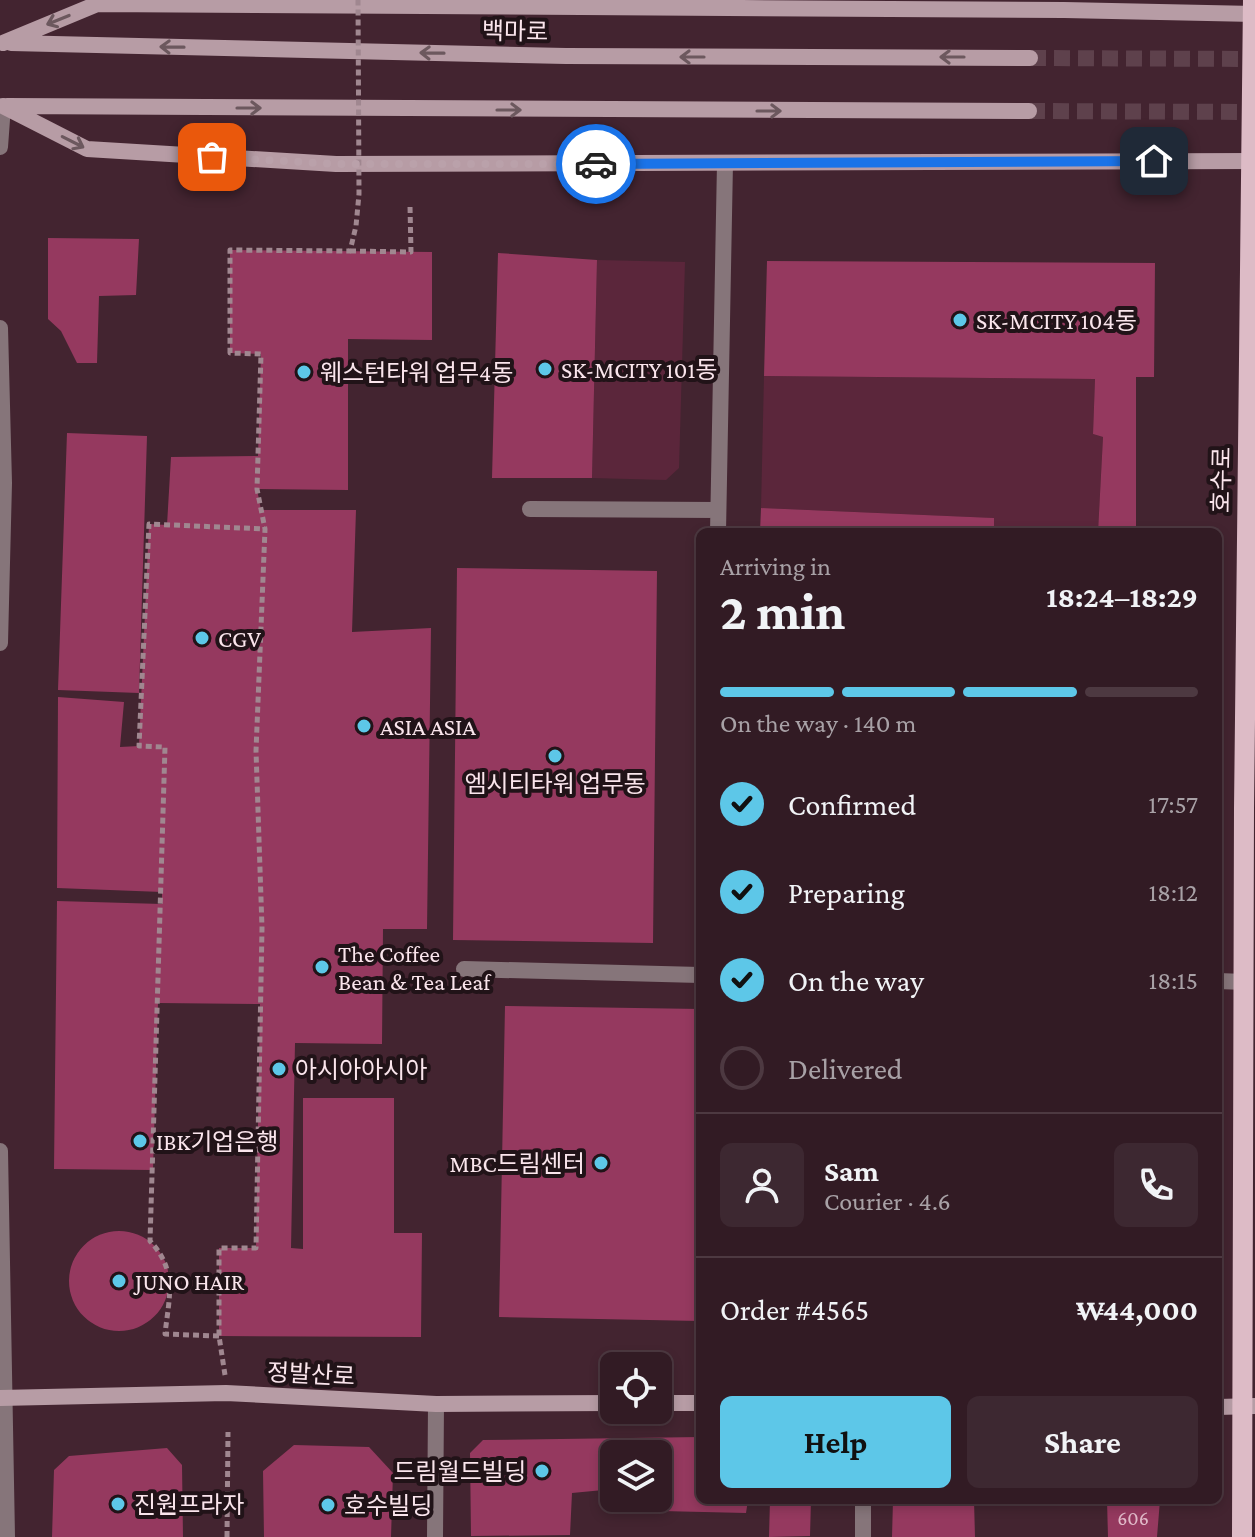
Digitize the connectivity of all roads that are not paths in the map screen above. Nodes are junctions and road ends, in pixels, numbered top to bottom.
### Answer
1 (1254, 10) edge
2 (2, 43) edge
3 (1030, 58) tunnel mouth
4 (2, 106) edge
5 (1029, 111) tunnel mouth
6 (0, 147) edge
7 (1253, 161) edge
8 (725, 163) junction
9 (0, 328) edge
10 (2, 484) edge
11 (530, 509) dead end
12 (718, 510) junction
13 (718, 528) edge
14 (0, 643) edge
15 (464, 969) dead end
16 (696, 975) edge
17 (1222, 981) edge
18 (1245, 982) junction
19 (0, 1151) edge
20 (3, 1398) edge
21 (600, 1403) edge
22 (672, 1403) edge
23 (696, 1403) edge
24 (436, 1404) junction
25 (1248, 1406) edge
26 (1222, 1407) edge
27 (863, 1504) edge
28 (7, 1537) edge
29 (435, 1537) edge
30 (863, 1537) edge
31 (1242, 1537) edge

1 -> 2 main road
1 - 7 main road, 호수로
3 -> 2 main road, 백마로
4 -> 5 main road
4 - 6 street
4 -> 8 main road
7 - 8 main road
7 - 18 main road, 호수로
8 - 12 street
9 - 10 street
10 - 14 street
11 - 12 street
12 - 13 street
15 - 16 street
17 - 18 street
18 - 25 main road, 호수로
19 - 20 street
20 - 24 main road, 정발산로
20 - 28 street
21 - 24 main road, 정발산로
22 - 23 main road
24 - 29 street
25 - 26 main road
25 - 31 main road, 호수로
27 - 30 street

